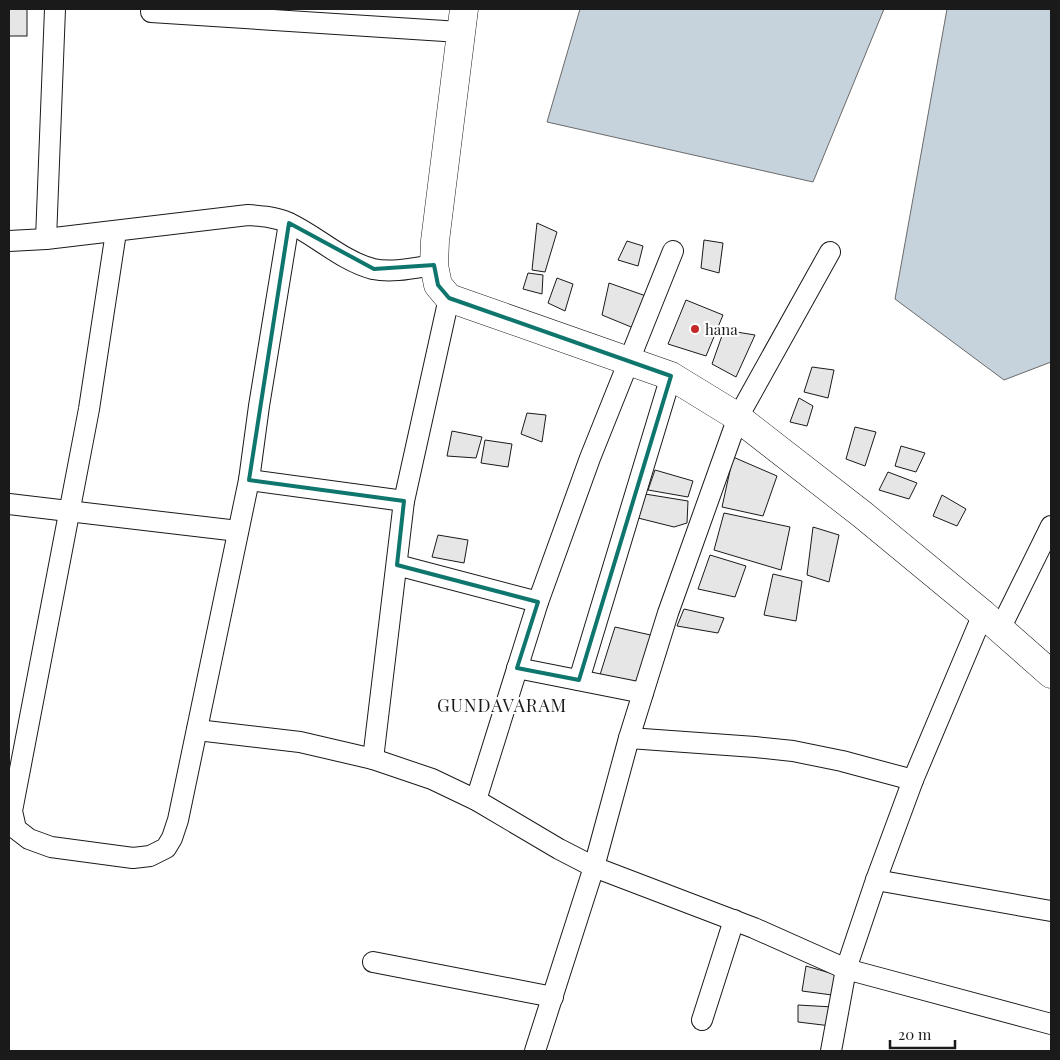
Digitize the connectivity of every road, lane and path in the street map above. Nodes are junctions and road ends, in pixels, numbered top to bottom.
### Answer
1 (55, 9) edge
2 (151, 12) dead end
3 (462, 21) edge
4 (289, 222) junction
5 (116, 232) junction
6 (46, 239) junction
7 (9, 241) edge
8 (673, 250) dead end
9 (830, 252) dead end
10 (434, 265) junction
11 (449, 298) junction
12 (628, 360) junction
13 (671, 376) junction
14 (738, 418) junction
15 (249, 480) junction
16 (404, 501) junction
17 (9, 504) edge
18 (70, 511) junction
19 (1050, 529) edge
20 (238, 531) junction
21 (397, 564) junction
22 (538, 602) junction
23 (992, 621) junction
24 (517, 668) junction
25 (1051, 674) edge
26 (579, 680) junction
27 (643, 693) junction
28 (197, 730) junction
29 (629, 738) junction
30 (374, 759) junction
31 (913, 780) junction
32 (476, 800) junction
33 (594, 867) junction
34 (876, 880) junction
35 (1051, 911) edge
36 (734, 920) junction
37 (373, 962) dead end
38 (846, 969) junction
39 (553, 997) junction
40 (702, 1020) dead end
41 (1051, 1024) edge
42 (535, 1051) edge
43 (832, 1051) edge

1 - 6 street
2 - 3 street
3 - 10 main road
4 - 5 street
4 - 10 street
4 - 15 street
5 - 6 street
5 - 18 street
6 - 7 street
8 - 12 street
9 - 14 street
10 - 11 main road
11 - 12 main road
11 - 16 street
12 - 13 main road
12 - 22 street
13 - 14 main road
13 - 26 street
14 - 23 main road
14 - 27 street
15 - 16 street
15 - 20 street
16 - 21 street
17 - 18 street
18 - 20 street
18 - 28 street
19 - 23 street
20 - 28 street
21 - 22 street
21 - 30 street
22 - 24 street
23 - 25 main road
23 - 31 street
24 - 26 street
24 - 32 street
26 - 27 street
27 - 29 street
28 - 30 street
29 - 31 street
29 - 33 street
30 - 32 street
31 - 34 street
32 - 33 street
33 - 36 street
33 - 39 street
34 - 35 street
34 - 38 street
36 - 38 street
36 - 40 street
37 - 39 street
38 - 41 street
38 - 43 street
39 - 42 street

